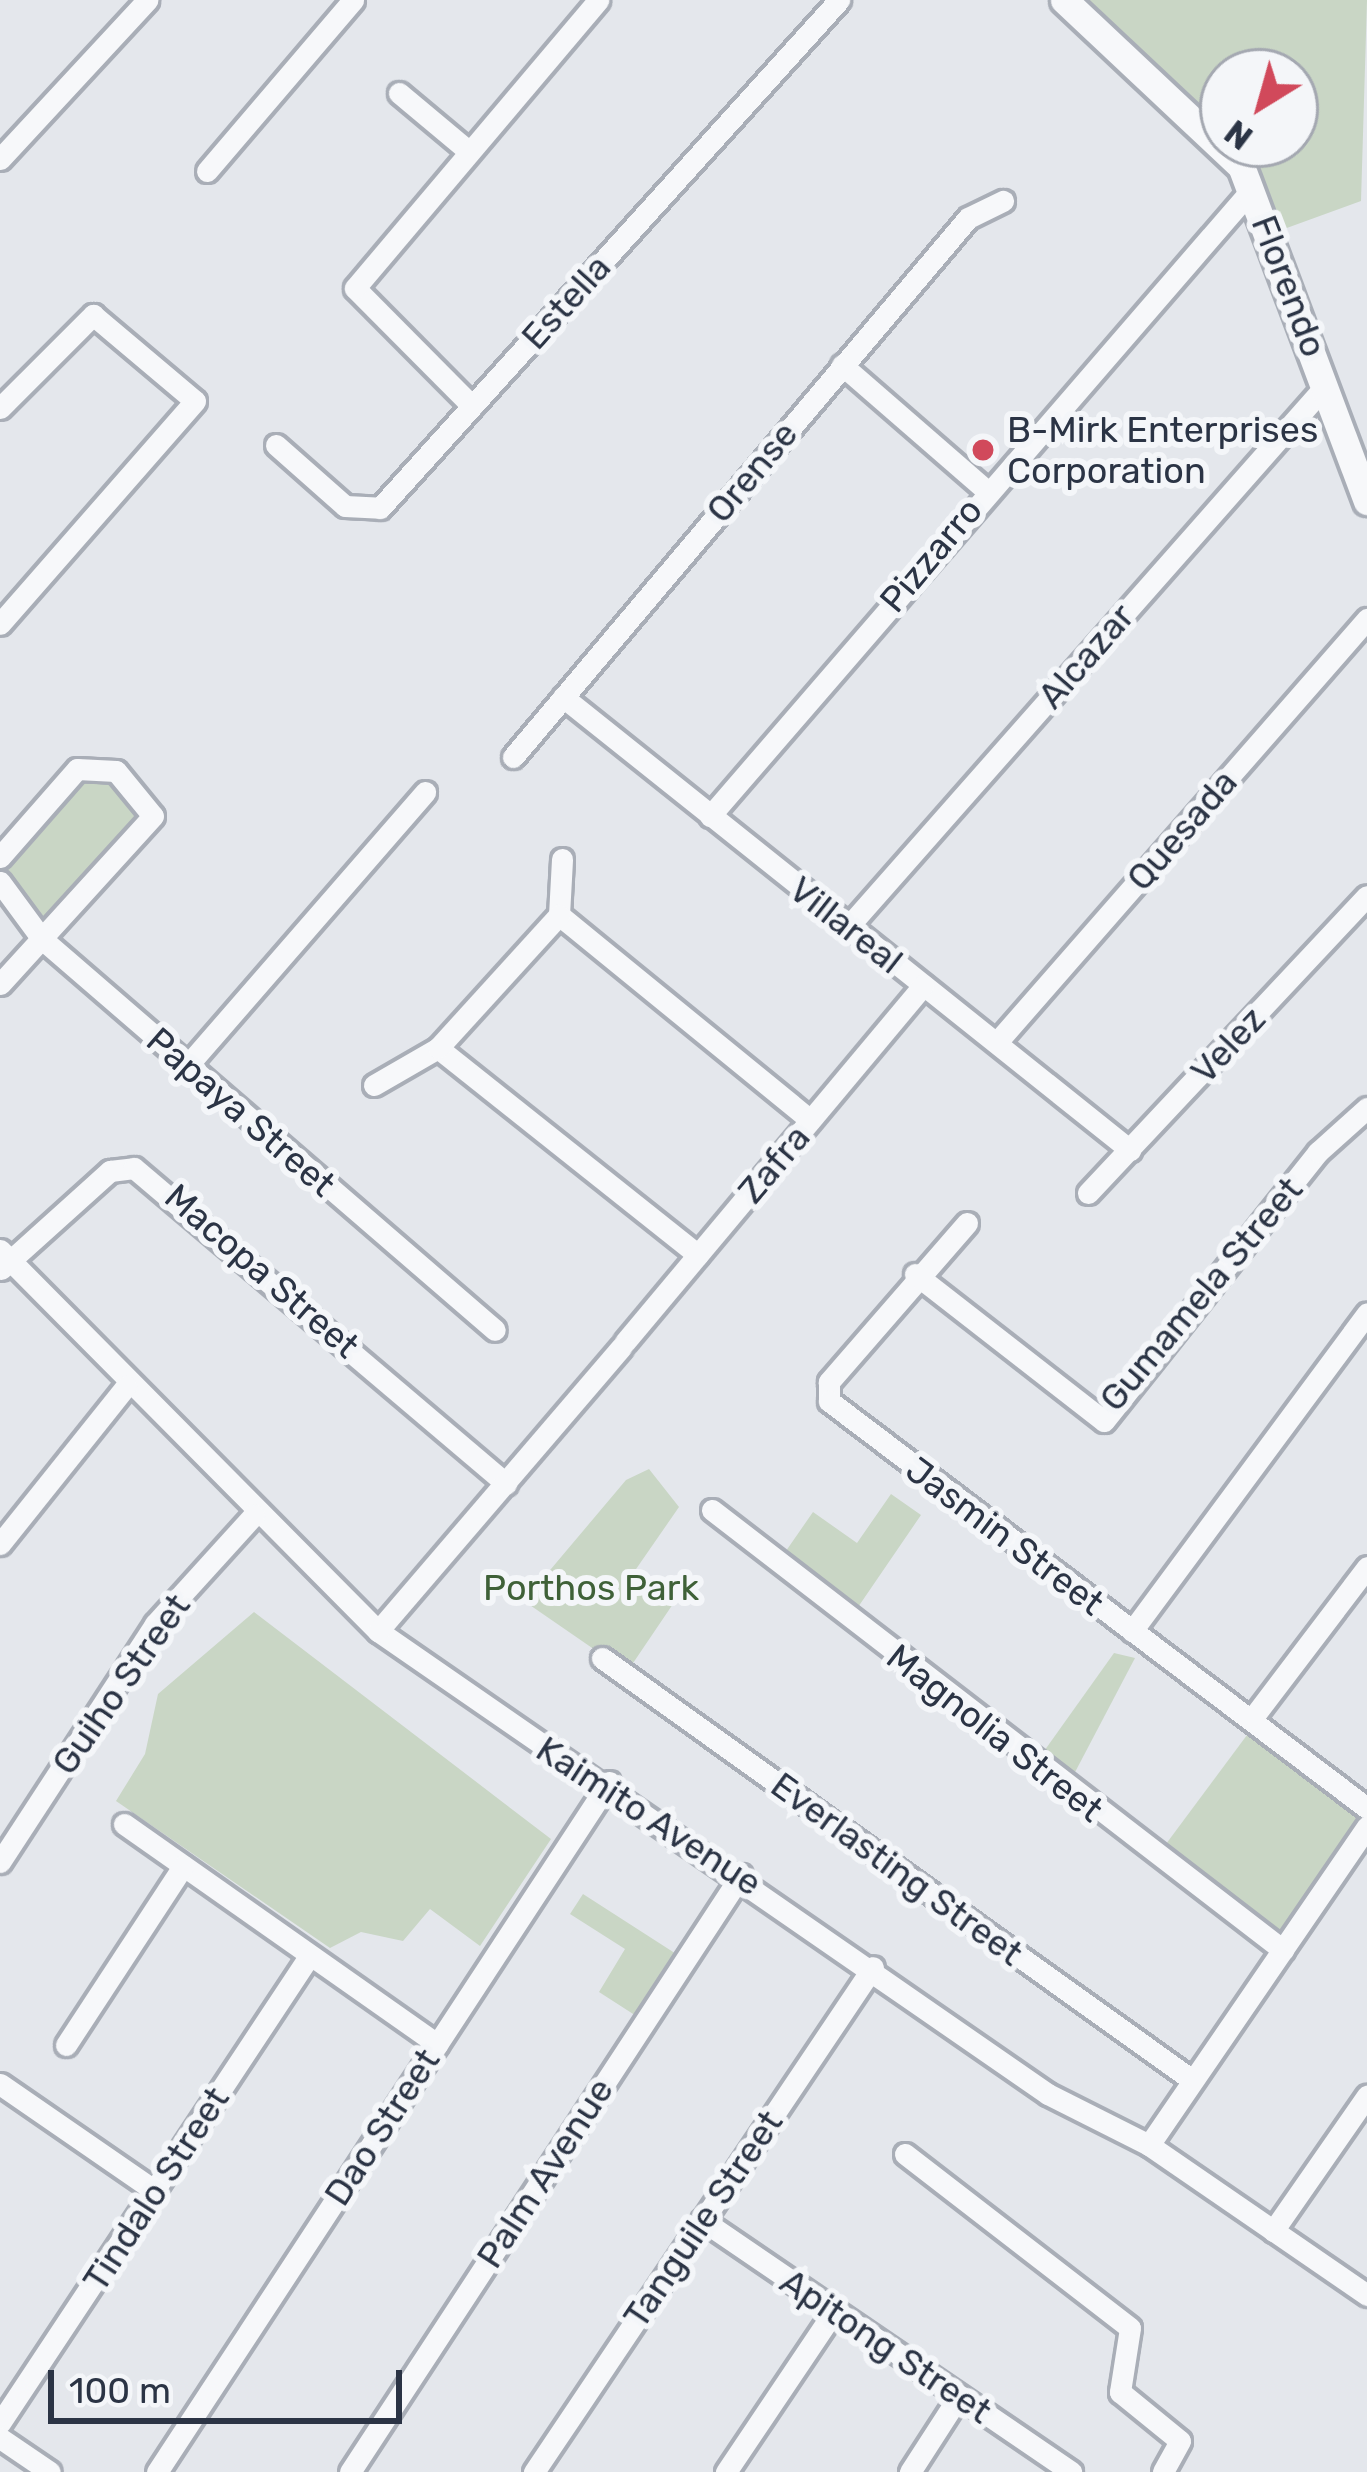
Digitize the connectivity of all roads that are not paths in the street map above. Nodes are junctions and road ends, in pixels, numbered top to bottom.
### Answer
1 (147, 0) edge
2 (353, 0) edge
3 (598, 0) edge
4 (838, 0) edge
5 (1064, 0) edge
6 (399, 94) dead end
7 (466, 148) junction
8 (0, 159) edge
9 (207, 171) dead end
10 (1252, 189) junction
11 (1003, 201) dead end
12 (842, 365) junction
13 (1326, 385) junction
14 (472, 406) junction
15 (0, 408) edge
16 (276, 445) dead end
17 (986, 490) junction
18 (1367, 501) edge
19 (1367, 619) edge
20 (0, 624) edge
21 (563, 697) junction
22 (513, 757) dead end
23 (425, 792) dead end
24 (710, 816) junction
25 (0, 857) edge
26 (562, 859) dead end
27 (0, 882) edge
28 (1367, 896) edge
29 (559, 916) junction
30 (847, 928) junction
31 (42, 939) junction
32 (0, 985) edge
33 (923, 985) junction
34 (998, 1041) junction
35 (438, 1048) junction
36 (188, 1066) junction
37 (374, 1085) dead end
38 (1367, 1108) edge
39 (810, 1120) junction
40 (1130, 1150) junction
41 (1088, 1193) dead end
42 (968, 1223) dead end
43 (698, 1255) junction
44 (3, 1260) edge
45 (915, 1274) junction
46 (1367, 1313) edge
47 (494, 1330) dead end
48 (126, 1386) junction
49 (506, 1484) junction
50 (712, 1510) dead end
51 (254, 1515) junction
52 (0, 1544) edge
53 (1367, 1567) edge
54 (378, 1630) junction
55 (1132, 1631) junction
56 (602, 1658) dead end
57 (1250, 1720) junction
58 (608, 1782) junction
59 (1367, 1808) edge
60 (124, 1824) dead end
61 (1367, 1826) edge
62 (0, 1862) edge
63 (183, 1866) junction
64 (740, 1875) junction
65 (1283, 1950) junction
66 (310, 1955) junction
67 (872, 1967) junction
68 (437, 2044) junction
69 (66, 2045) dead end
70 (1192, 2080) junction
71 (0, 2084) edge
72 (1367, 2096) edge
73 (1149, 2146) junction
74 (905, 2154) dead end
75 (155, 2191) junction
76 (702, 2220) junction
77 (1273, 2231) junction
78 (1367, 2295) edge
79 (835, 2310) junction
80 (959, 2396) junction
81 (0, 2423) edge
82 (0, 2438) edge
83 (50, 2472) edge
84 (157, 2472) edge
85 (350, 2472) edge
86 (534, 2472) edge
87 (726, 2472) edge
88 (910, 2472) edge
89 (1071, 2472) edge
90 (1162, 2472) edge

1 - 8 street
2 - 9 street
3 - 7 street
4 - 14 street, Estella
5 - 10 street, Florendo
6 - 7 street
7 - 14 street
10 - 13 street, Florendo
10 - 17 street, Pizzarro
11 - 12 street, Orense
12 - 17 street
12 - 21 street, Orense
13 - 18 street, Florendo
13 - 30 street, Alcazar
14 - 16 street, Estella
15 - 20 street
17 - 24 street, Pizzarro
19 - 34 street, Quesada
21 - 22 street, Orense
21 - 24 street, Villareal
23 - 36 street
24 - 30 street, Villareal
25 - 31 street
26 - 29 street
27 - 31 street, Papaya Street
28 - 40 street, Velez
29 - 35 street
29 - 39 street
30 - 33 street, Villareal
31 - 32 street
31 - 36 street, Papaya Street
33 - 34 street, Villareal
33 - 39 street, Zafra
34 - 40 street, Villareal
35 - 37 street
35 - 43 street
36 - 47 street, Papaya Street
38 - 45 street, Gumamela Street
39 - 43 street, Zafra
40 - 41 street, Velez
42 - 45 street, Jasmin Street
43 - 49 street, Zafra
44 - 48 street, Kaimito Avenue
44 - 49 street, Macopa Street
45 - 55 street, Jasmin Street
46 - 55 street
48 - 51 street, Kaimito Avenue
48 - 52 street
49 - 54 street, Zafra
50 - 65 street, Magnolia Street
51 - 54 street, Kaimito Avenue
51 - 62 street, Guiho Street
53 - 57 street
54 - 58 street, Kaimito Avenue
55 - 57 street, Jasmin Street
56 - 70 street, Everlasting Street
57 - 59 street, Jasmin Street
58 - 64 street, Kaimito Avenue
58 - 68 street, Dao Street
60 - 63 street
61 - 65 street
63 - 66 street
63 - 69 street
64 - 67 street, Kaimito Avenue
64 - 85 street, Palm Avenue
65 - 70 street
66 - 68 street
66 - 75 street, Tindalo Street
67 - 73 street, Kaimito Avenue
67 - 76 street, Tanguile Street
68 - 84 street, Dao Street
70 - 73 street
71 - 75 street
72 - 77 street
73 - 77 street, Kaimito Avenue
74 - 90 street
75 - 81 street, Tindalo Street
76 - 79 street, Apitong Street
76 - 86 street, Tanguile Street
77 - 78 street, Kaimito Avenue
79 - 80 street, Apitong Street
79 - 87 street
80 - 88 street
80 - 89 street, Apitong Street
82 - 83 street

